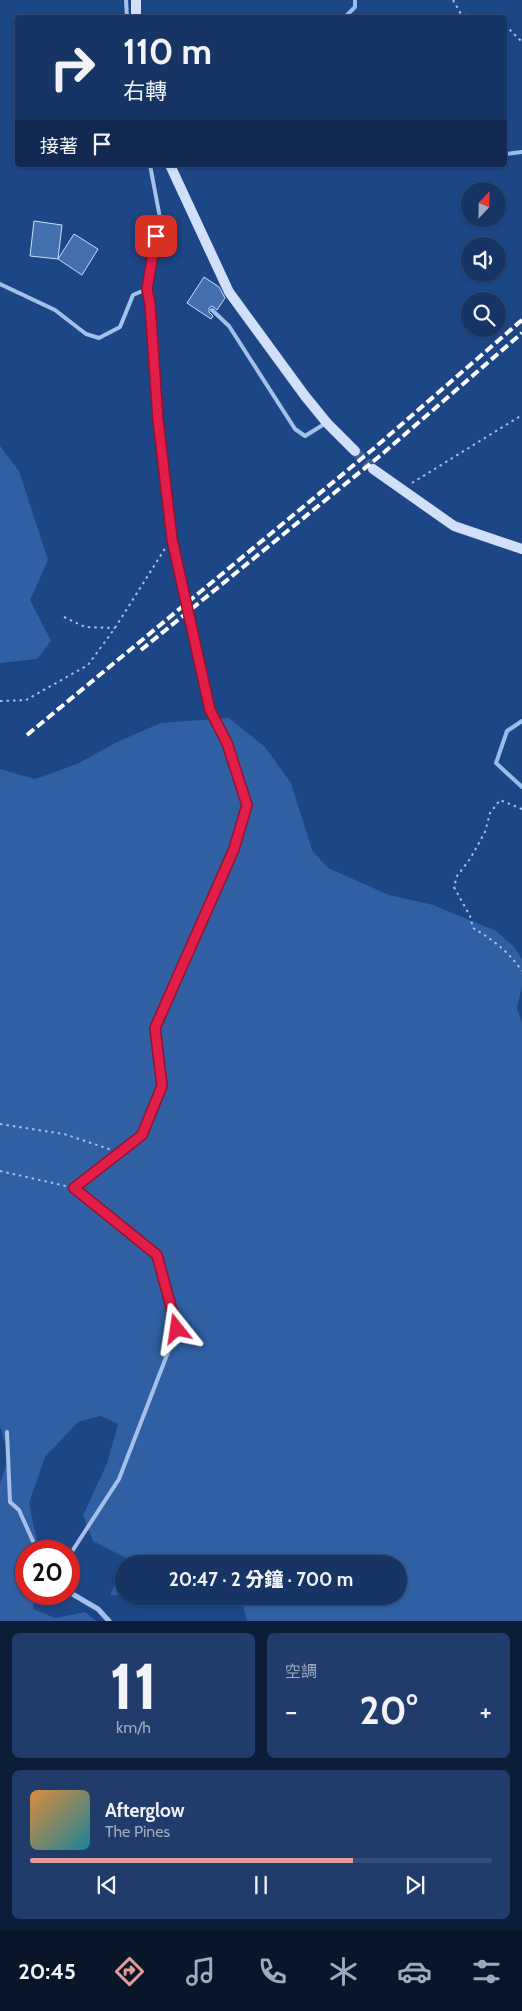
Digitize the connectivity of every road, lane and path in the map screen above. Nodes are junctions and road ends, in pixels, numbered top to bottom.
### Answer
1 (126, 0) edge
2 (136, 0) edge
3 (453, 0) edge
4 (127, 15) edge
5 (136, 15) edge
6 (466, 15) edge
7 (507, 27) edge
8 (522, 42) edge
9 (150, 167) edge
10 (171, 167) edge
11 (0, 284) edge
12 (147, 289) junction
13 (212, 310) dead end
14 (522, 416) edge
15 (327, 423) junction
16 (355, 451) tunnel mouth
17 (373, 469) tunnel mouth
18 (402, 489) junction
19 (172, 539) junction
20 (522, 549) edge
21 (64, 617) dead end
22 (115, 628) junction
23 (0, 701) edge
24 (522, 809) edge
25 (522, 971) edge
26 (0, 1124) edge
27 (119, 1152) junction
28 (0, 1171) edge
29 (74, 1188) junction
30 (7, 1432) dead end
31 (32, 1540) edge
32 (79, 1540) edge
33 (80, 1598) edge
34 (109, 1621) edge

1 - 4 lane
2 - 5 street
3 - 6 path
7 - 8 path
9 - 12 lane
10 - 15 street
11 - 12 lane
12 - 19 lane
13 - 15 lane
14 - 18 path
15 - 16 street
17 - 18 street
18 - 20 street
19 - 22 path
19 - 27 lane, bridge
21 - 22 path
22 - 23 path
24 - 25 path
26 - 27 path
27 - 29 lane
28 - 29 path
29 - 32 lane
30 - 31 lane
33 - 34 street

